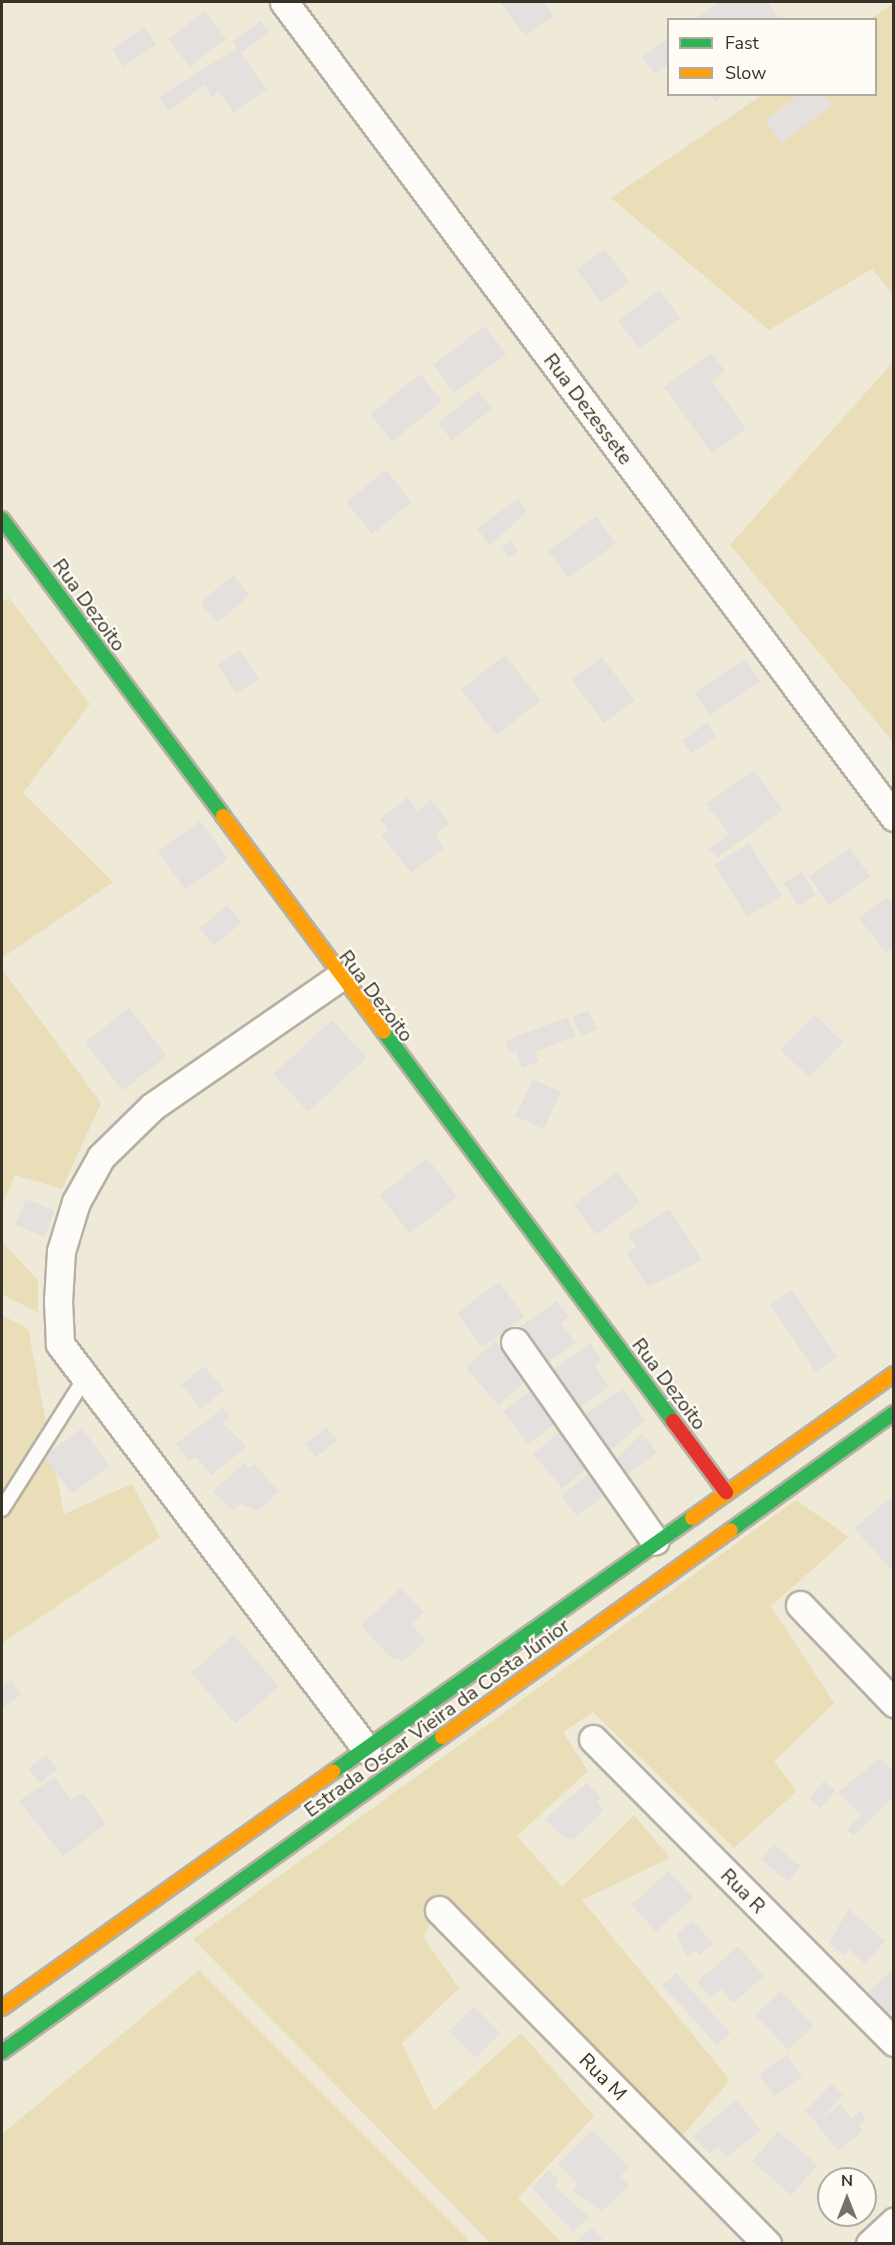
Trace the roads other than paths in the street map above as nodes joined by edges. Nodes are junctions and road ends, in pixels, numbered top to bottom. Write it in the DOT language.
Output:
graph roads {
  1 [pos="284,2"];
  2 [pos="2,519"];
  3 [pos="894,817"];
  4 [pos="338,978"];
  5 [pos="515,1342"];
  6 [pos="894,1374"];
  7 [pos="85,1378"];
  8 [pos="894,1413"];
  9 [pos="726,1492"];
  10 [pos="2,1509"];
  11 [pos="655,1541"];
  12 [pos="800,1605"];
  13 [pos="894,1703"];
  14 [pos="593,1739"];
  15 [pos="367,1750"];
  16 [pos="439,1910"];
  17 [pos="2,2008"];
  18 [pos="894,2042"];
  19 [pos="2,2052"];
  20 [pos="894,2222"];
  21 [pos="767,2244"];
  22 [pos="870,2244"];
  1 -- 3 [label="street, Rua Dezessete"];
  2 -- 4 [label="main road, Rua Dezoito"];
  4 -- 7 [label="street"];
  4 -- 9 [label="main road, Rua Dezoito"];
  5 -- 11 [label="street"];
  6 -- 9 [label="main road, Estrada Oscar Vieira da Costa Júnior"];
  7 -- 10 [label="lane"];
  7 -- 15 [label="street"];
  8 -- 19 [label="main road, Estrada Oscar Vieira da Costa Júnior"];
  9 -- 11 [label="main road, Estrada Oscar Vieira da Costa Júnior"];
  11 -- 15 [label="main road, Estrada Oscar Vieira da Costa Júnior"];
  12 -- 13 [label="street"];
  14 -- 18 [label="street, Rua R"];
  15 -- 17 [label="main road, Estrada Oscar Vieira da Costa Júnior"];
  16 -- 21 [label="street, Rua M"];
  20 -- 22 [label="street"];
}
